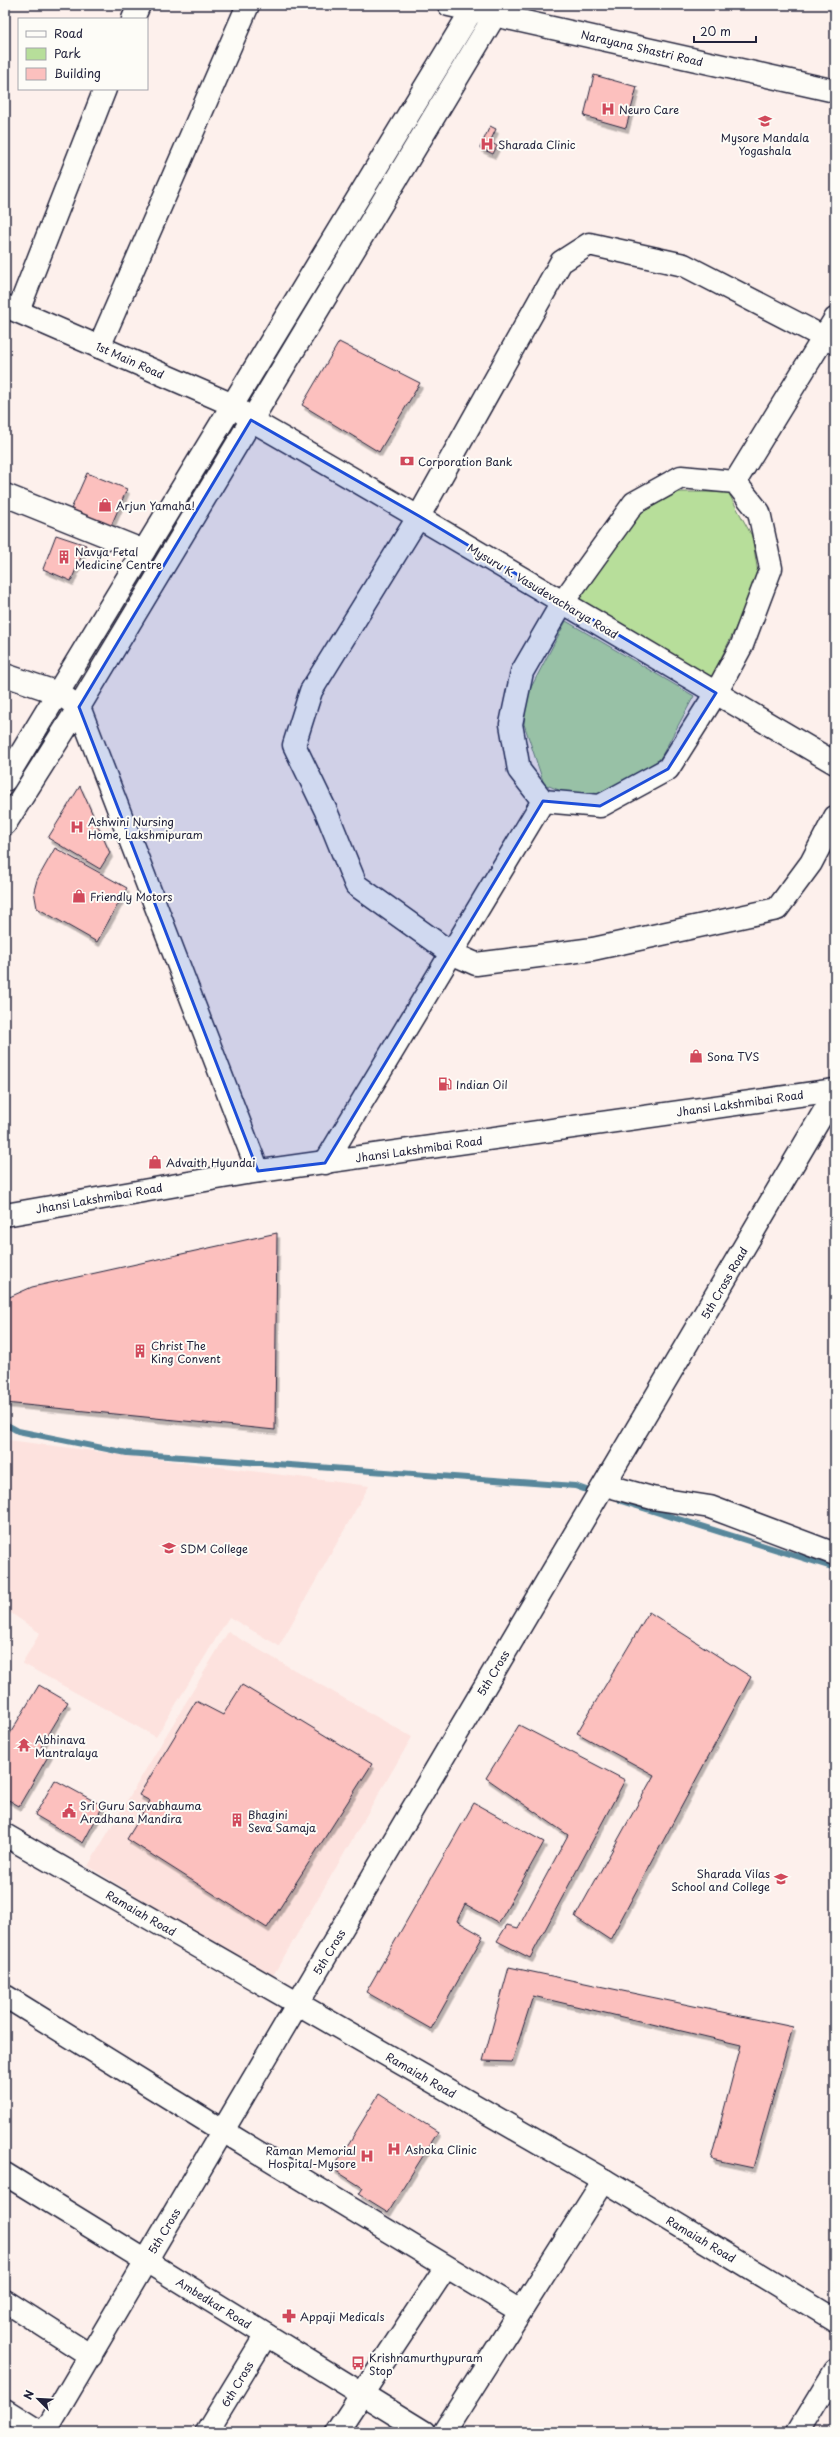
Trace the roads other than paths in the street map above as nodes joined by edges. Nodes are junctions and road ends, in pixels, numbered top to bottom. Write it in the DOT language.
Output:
graph roads {
  1 [pos="138,5"];
  2 [pos="248,5"];
  3 [pos="450,5"];
  4 [pos="474,7"];
  5 [pos="498,10"];
  6 [pos="133,18"];
  7 [pos="105,90"];
  8 [pos="835,91"];
  9 [pos="11,308"];
  10 [pos="835,319"];
  11 [pos="830,340"];
  12 [pos="99,347"];
  13 [pos="233,405"];
  14 [pos="251,420"];
  15 [pos="735,482"];
  16 [pos="5,495"];
  17 [pos="419,516"];
  18 [pos="144,551"];
  19 [pos="562,603"];
  20 [pos="5,675"];
  21 [pos="58,693"];
  22 [pos="716,693"];
  23 [pos="79,707"];
  24 [pos="835,763"];
  25 [pos="5,780"];
  26 [pos="543,801"];
  27 [pos="835,817"];
  28 [pos="5,824"];
  29 [pos="451,953"];
  30 [pos="835,1090"];
  31 [pos="835,1093"];
  32 [pos="324,1162"];
  33 [pos="258,1171"];
  34 [pos="5,1215"];
  35 [pos="609,1479"];
  36 [pos="835,1554"];
  37 [pos="5,1835"];
  38 [pos="5,1996"];
  39 [pos="298,2004"];
  40 [pos="223,2131"];
  41 [pos="5,2174"];
  42 [pos="604,2180"];
  43 [pos="146,2262"];
  44 [pos="446,2267"];
  45 [pos="5,2301"];
  46 [pos="520,2311"];
  47 [pos="835,2320"];
  48 [pos="266,2335"];
  49 [pos="91,2356"];
  50 [pos="835,2371"];
  51 [pos="361,2393"];
  52 [pos="5,2410"];
  53 [pos="40,2432"];
  54 [pos="45,2432"];
  55 [pos="207,2432"];
  56 [pos="337,2432"];
  57 [pos="424,2432"];
  58 [pos="444,2432"];
  59 [pos="798,2432"];
  1 -- 6 [label="street"];
  2 -- 12 [label="street"];
  3 -- 4 [label="street, Narayana Shastri Road"];
  4 -- 5 [label="street, Narayana Shastri Road"];
  4 -- 13 [label="street"];
  5 -- 8 [label="street, Narayana Shastri Road"];
  5 -- 14 [label="street"];
  7 -- 9 [label="street"];
  9 -- 12 [label="street, 1st Main Road"];
  10 -- 11 [label="street"];
  11 -- 15 [label="street"];
  11 -- 17 [label="street"];
  12 -- 13 [label="street, 1st Main Road"];
  13 -- 14 [label="street, 1st Main Road"];
  13 -- 18 [label="street"];
  14 -- 17 [label="street, Mysuru K. Vasudevacharya Road"];
  14 -- 23 [label="street"];
  15 -- 19 [label="street"];
  15 -- 22 [label="street"];
  16 -- 18 [label="street"];
  17 -- 19 [label="street, Mysuru K. Vasudevacharya Road"];
  17 -- 29 [label="street"];
  18 -- 21 [label="street"];
  19 -- 22 [label="street, Mysuru K. Vasudevacharya Road"];
  19 -- 26 [label="street"];
  20 -- 21 [label="street"];
  21 -- 23 [label="street"];
  21 -- 25 [label="street"];
  22 -- 24 [label="street, Mysuru K. Vasudevacharya Road"];
  22 -- 26 [label="street"];
  23 -- 28 [label="street"];
  23 -- 33 [label="street"];
  26 -- 29 [label="street"];
  27 -- 29 [label="street"];
  29 -- 32 [label="street"];
  30 -- 32 [label="street, Jhansi Lakshmibai Road"];
  31 -- 35 [label="street, 5th Cross Road"];
  32 -- 33 [label="street, Jhansi Lakshmibai Road"];
  33 -- 34 [label="street, Jhansi Lakshmibai Road"];
  35 -- 36 [label="street"];
  35 -- 39 [label="street, 5th Cross"];
  37 -- 39 [label="street, Ramaiah Road"];
  38 -- 40 [label="street"];
  39 -- 40 [label="street, 5th Cross"];
  39 -- 42 [label="street, Ramaiah Road"];
  40 -- 43 [label="street, 5th Cross"];
  40 -- 44 [label="street"];
  41 -- 43 [label="street, Ambedkar Road"];
  42 -- 46 [label="street"];
  42 -- 47 [label="street, Ramaiah Road"];
  43 -- 48 [label="street, Ambedkar Road"];
  43 -- 49 [label="street, 5th Cross"];
  44 -- 46 [label="street"];
  44 -- 51 [label="street"];
  45 -- 49 [label="street"];
  46 -- 58 [label="street"];
  48 -- 51 [label="street, Ambedkar Road"];
  48 -- 55 [label="street, 6th Cross"];
  49 -- 54 [label="street, 5th Cross"];
  50 -- 59 [label="street"];
  51 -- 56 [label="street"];
  51 -- 57 [label="street, Ambedkar Road"];
  52 -- 53 [label="street"];
}
